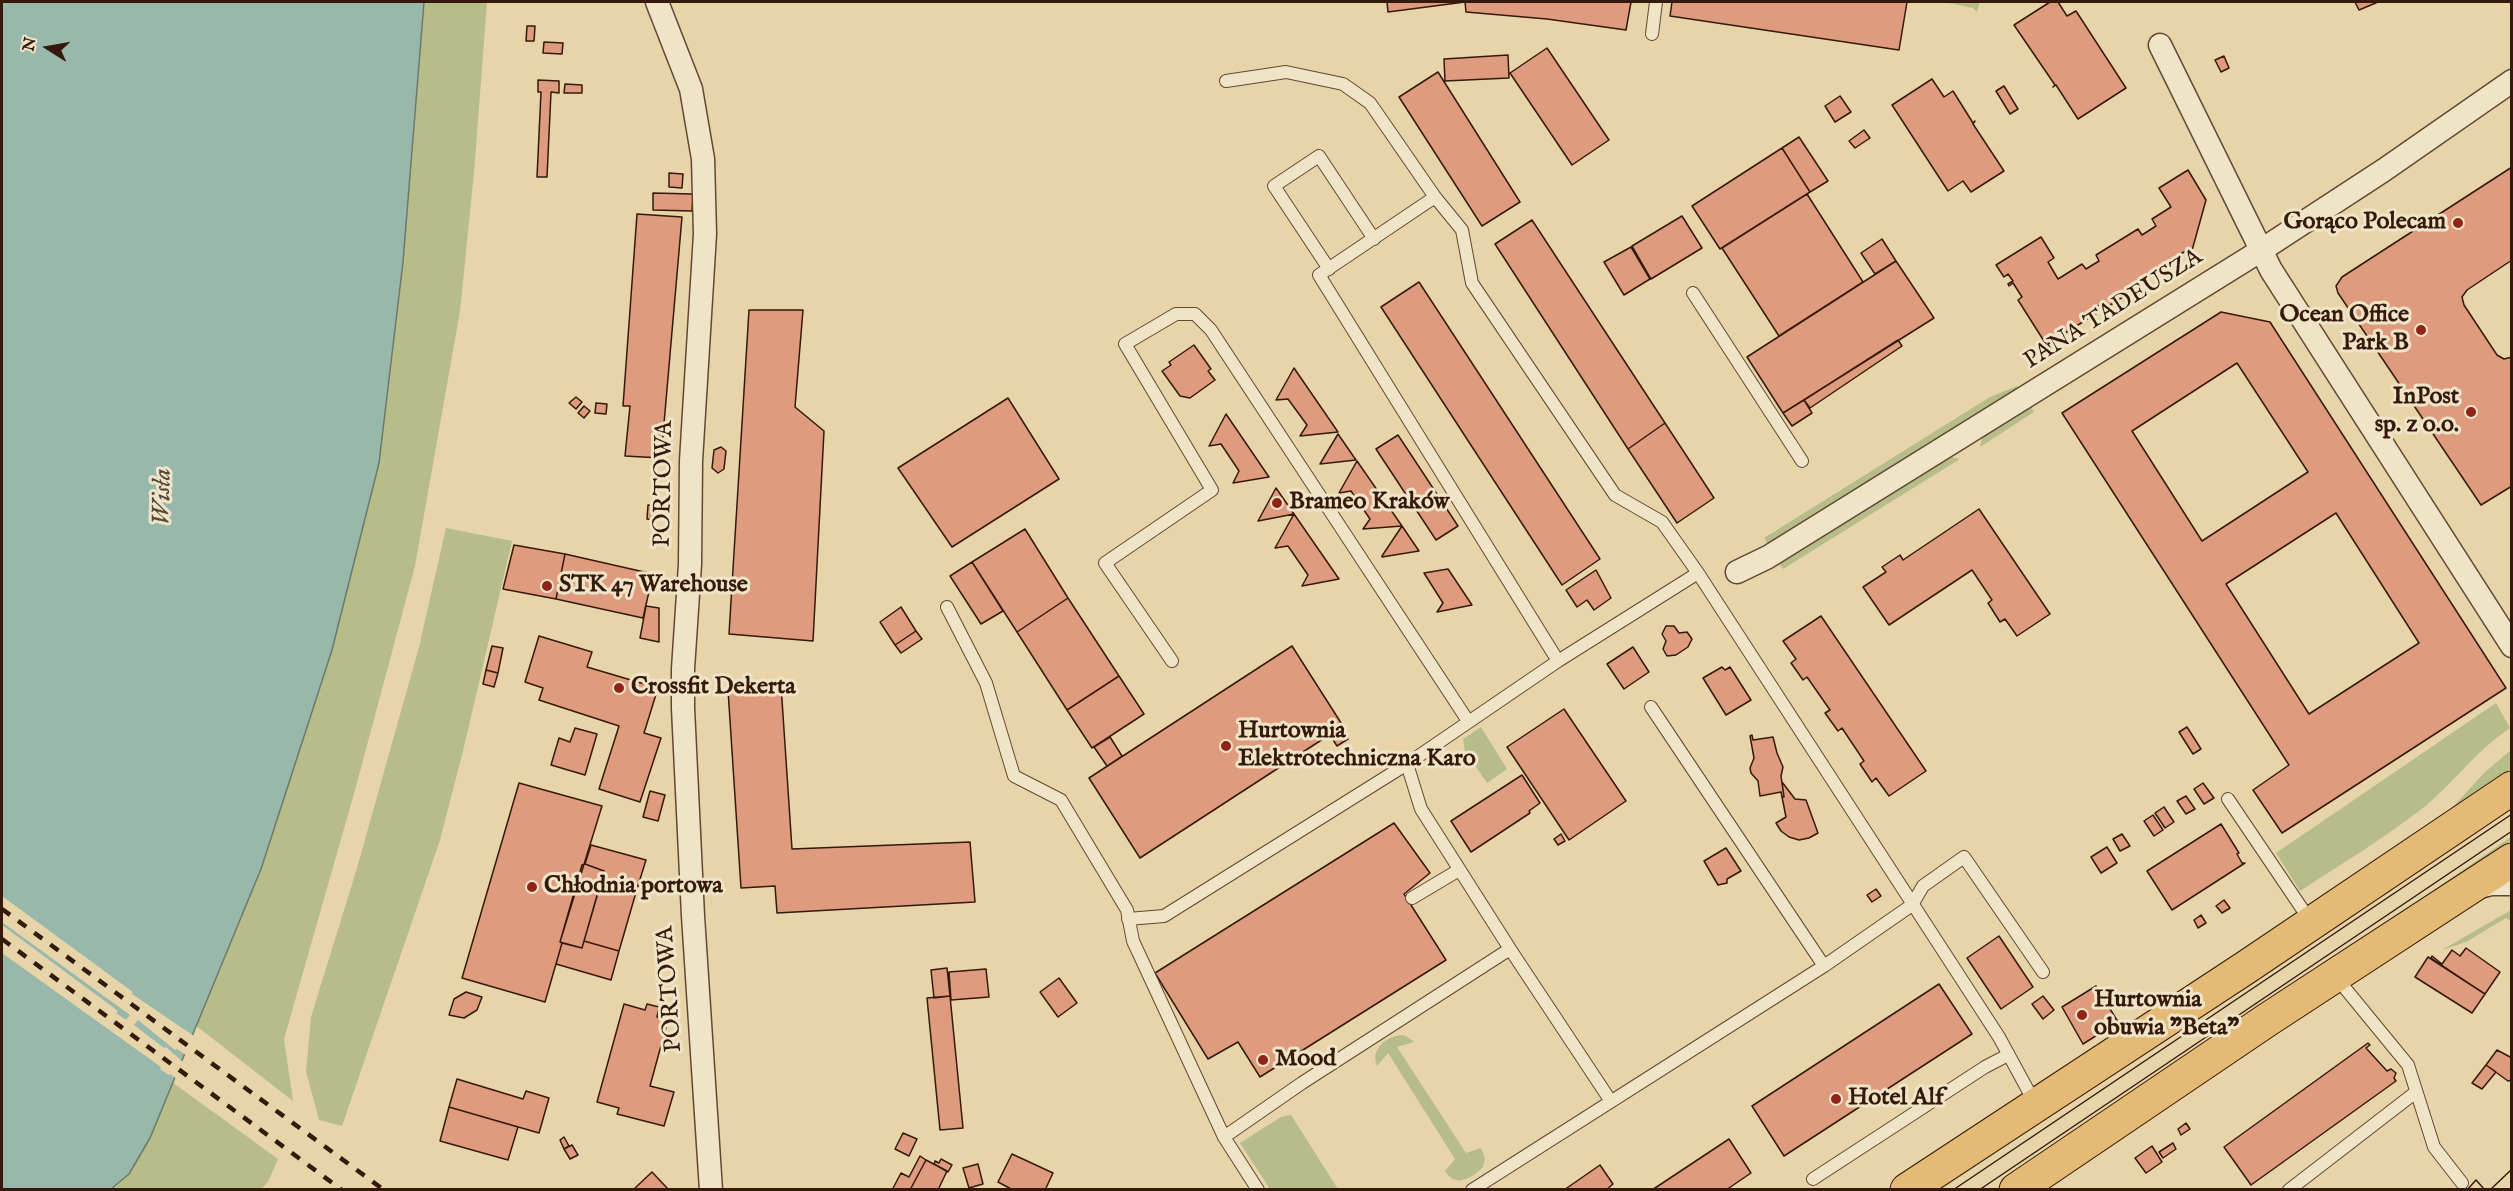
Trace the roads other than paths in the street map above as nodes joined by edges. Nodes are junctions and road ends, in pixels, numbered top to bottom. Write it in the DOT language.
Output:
graph roads {
  1 [pos="657,2"];
  2 [pos="1656,2"];
  3 [pos="1652,34"];
  4 [pos="2160,45"];
  5 [pos="1226,81"];
  6 [pos="2511,81"];
  7 [pos="1435,197"];
  8 [pos="1374,239"];
  9 [pos="2260,251"];
  10 [pos="1329,269"];
  11 [pos="1694,293"];
  12 [pos="1802,461"];
  13 [pos="1737,572"];
  14 [pos="1698,573"];
  15 [pos="947,607"];
  16 [pos="2511,646"];
  17 [pos="1172,661"];
  18 [pos="1558,661"];
  19 [pos="1651,707"];
  20 [pos="1468,721"];
  21 [pos="1407,764"];
  22 [pos="2511,788"];
  23 [pos="2228,800"];
  24 [pos="2511,860"];
  25 [pos="1459,870"];
  26 [pos="2511,884"];
  27 [pos="2465,891"];
  28 [pos="1412,898"];
  29 [pos="1912,905"];
  30 [pos="1128,919"];
  31 [pos="2311,923"];
  32 [pos="1510,949"];
  33 [pos="1824,966"];
  34 [pos="2043,972"];
  35 [pos="2335,975"];
  36 [pos="2008,1055"];
  37 [pos="2416,1092"];
  38 [pos="1610,1100"];
  39 [pos="2037,1106"];
  40 [pos="1224,1137"];
  41 [pos="1813,1179"];
  42 [pos="2462,1182"];
  43 [pos="2020,1189"];
  44 [pos="711,1190"];
  45 [pos="1258,1190"];
  46 [pos="1473,1190"];
  47 [pos="1907,1190"];
  48 [pos="2289,1190"];
  1 -- 44 [label="street, PORTOWA"];
  2 -- 3 [label="lane"];
  4 -- 9 [label="street"];
  5 -- 7 [label="lane"];
  6 -- 9 [label="street, PANA TADEUSZA"];
  7 -- 8 [label="lane"];
  7 -- 14 [label="lane"];
  8 -- 10 [label="lane"];
  8 -- 10 [label="lane"];
  9 -- 13 [label="street, PANA TADEUSZA"];
  9 -- 16 [label="street"];
  10 -- 18 [label="lane"];
  11 -- 12 [label="lane"];
  14 -- 18 [label="lane"];
  14 -- 29 [label="lane"];
  15 -- 30 [label="lane"];
  17 -- 20 [label="lane"];
  18 -- 20 [label="lane"];
  19 -- 33 [label="lane"];
  20 -- 21 [label="lane"];
  21 -- 25 [label="lane"];
  21 -- 30 [label="lane"];
  22 -- 31 [label="main road"];
  23 -- 31 [label="lane"];
  24 -- 27 [label="main road"];
  25 -- 28 [label="lane"];
  25 -- 32 [label="lane"];
  26 -- 27 [label="street"];
  27 -- 35 [label="main road"];
  29 -- 33 [label="lane"];
  29 -- 34 [label="lane"];
  29 -- 36 [label="lane"];
  30 -- 40 [label="lane"];
  31 -- 39 [label="main road"];
  32 -- 38 [label="lane"];
  32 -- 40 [label="lane"];
  33 -- 38 [label="lane"];
  35 -- 37 [label="lane"];
  35 -- 43 [label="main road"];
  36 -- 39 [label="lane"];
  36 -- 41 [label="lane"];
  37 -- 42 [label="lane"];
  37 -- 48 [label="lane"];
  38 -- 46 [label="lane"];
  39 -- 47 [label="main road"];
  40 -- 45 [label="lane"];
}
